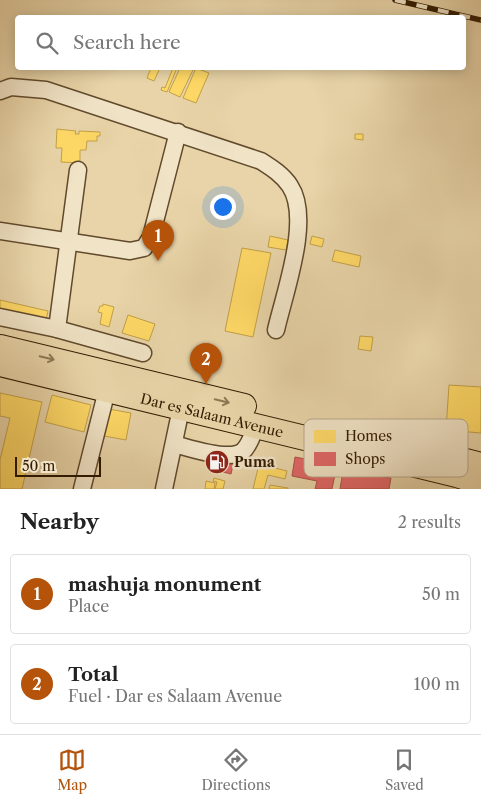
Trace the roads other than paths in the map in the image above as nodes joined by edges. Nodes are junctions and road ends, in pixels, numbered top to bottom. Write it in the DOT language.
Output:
graph roads {
  1 [pos="0,91"];
  2 [pos="178,132"];
  3 [pos="78,170"];
  4 [pos="0,230"];
  5 [pos="68,241"];
  6 [pos="0,317"];
  7 [pos="57,329"];
  8 [pos="276,330"];
  9 [pos="0,347"];
  10 [pos="143,353"];
  11 [pos="0,364"];
  12 [pos="107,390"];
  13 [pos="183,400"];
  14 [pos="256,426"];
  15 [pos="304,426"];
  16 [pos="304,440"];
  17 [pos="174,444"];
  18 [pos="468,462"];
  19 [pos="481,465"];
  20 [pos="436,477"];
  21 [pos="454,482"];
  22 [pos="481,483"];
  23 [pos="82,489"];
  24 [pos="164,489"];
  1 -- 2 [label="street"];
  2 -- 5 [label="street"];
  2 -- 8 [label="street"];
  3 -- 5 [label="street"];
  4 -- 5 [label="street"];
  5 -- 7 [label="street"];
  6 -- 7 [label="street"];
  7 -- 10 [label="street"];
  9 -- 13 [label="highway, Dar es Salaam Avenue, one-way"];
  11 -- 12 [label="highway, Dar es Salaam Avenue"];
  12 -- 13 [label="highway, Dar es Salaam Avenue"];
  12 -- 23 [label="street"];
  13 -- 14 [label="highway, Dar es Salaam Avenue"];
  13 -- 15 [label="highway, Dar es Salaam Avenue, one-way"];
  13 -- 17 [label="street"];
  14 -- 16 [label="highway, Dar es Salaam Avenue"];
  14 -- 17 [label="street"];
  17 -- 24 [label="street"];
  18 -- 19 [label="highway, Dar es Salaam Avenue, one-way"];
  20 -- 21 [label="highway, Dar es Salaam Avenue"];
  21 -- 22 [label="highway, Dar es Salaam Avenue"];
}
